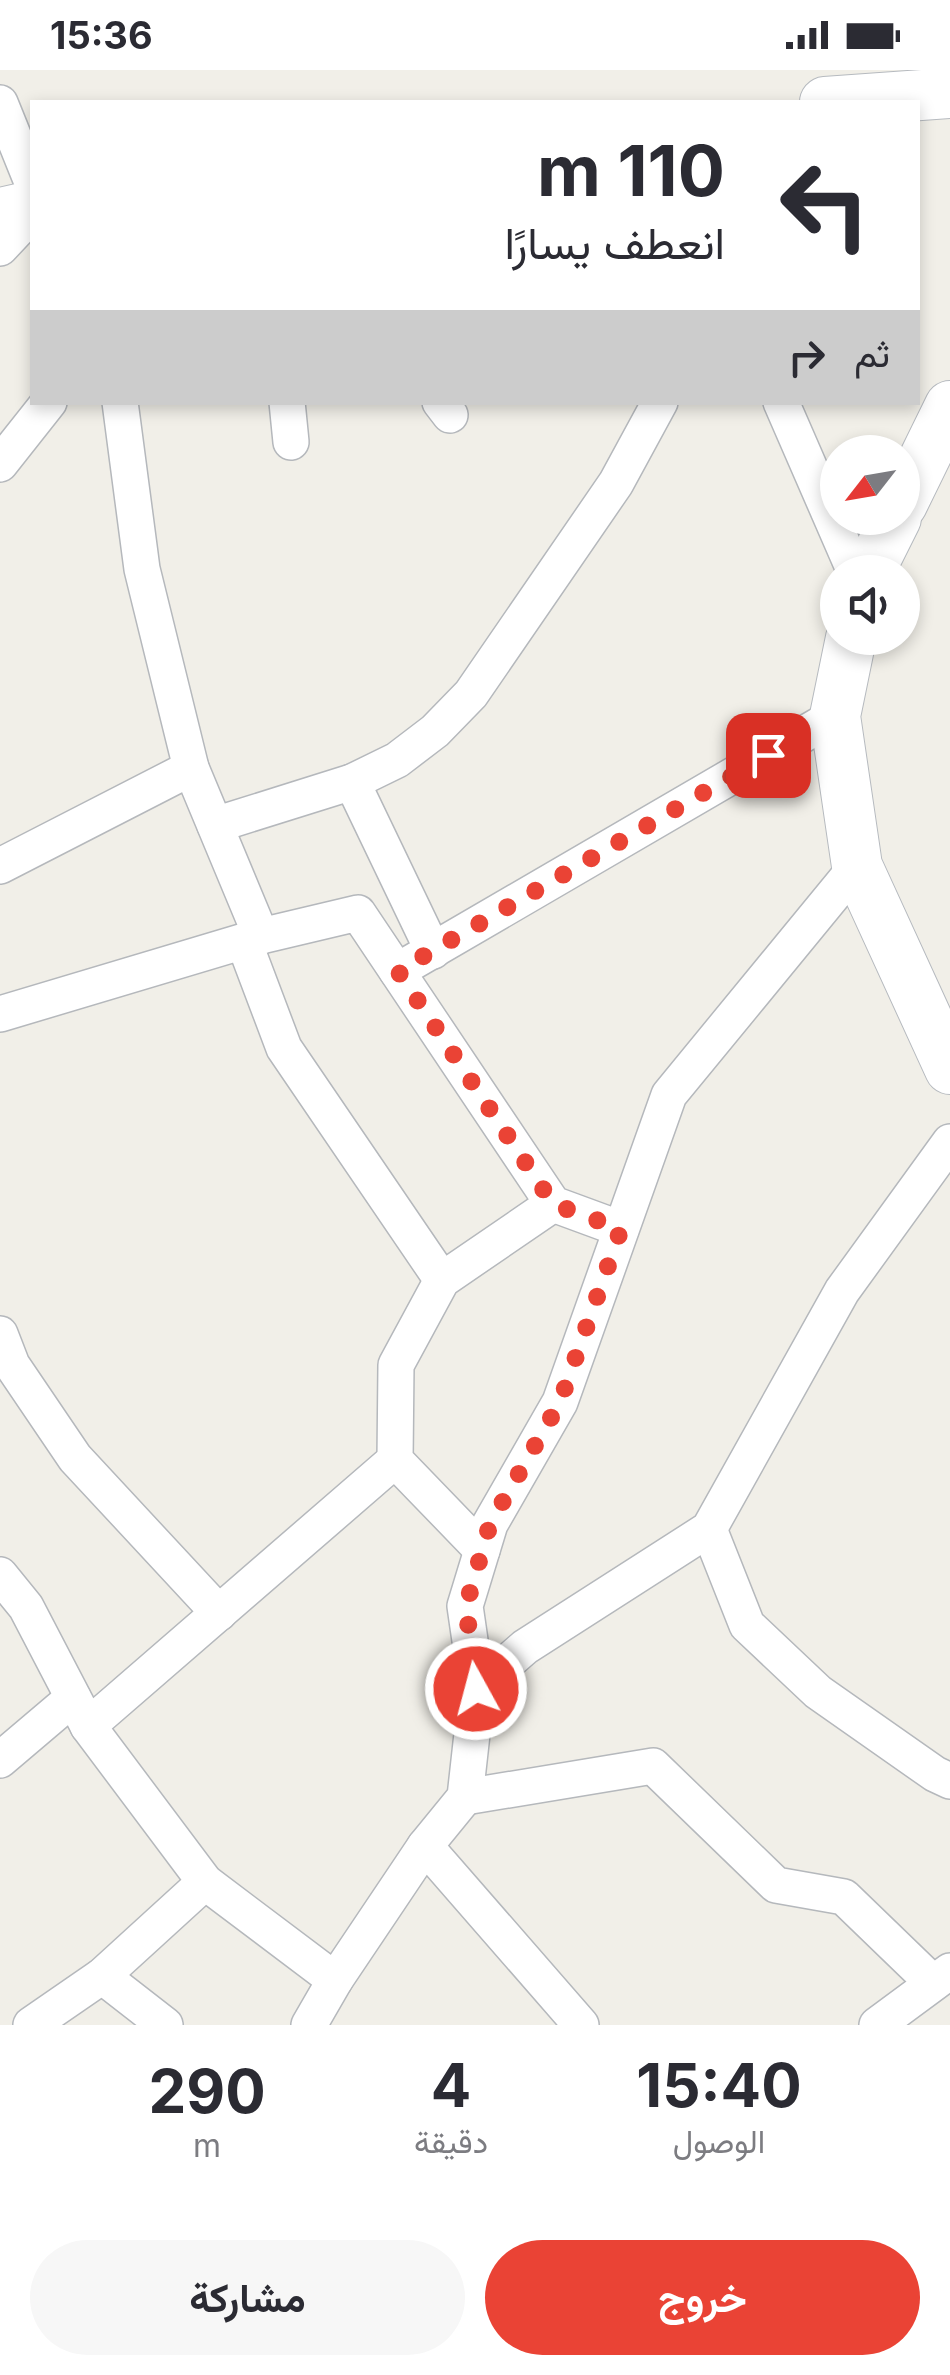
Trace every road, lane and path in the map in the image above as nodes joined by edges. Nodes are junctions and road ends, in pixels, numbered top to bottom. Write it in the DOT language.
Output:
graph roads {
  1 [pos="950,93"];
  2 [pos="853,100"];
  3 [pos="0,103"];
  4 [pos="30,177"];
  5 [pos="30,210"];
  6 [pos="30,212"];
  7 [pos="0,213"];
  8 [pos="0,248"];
  9 [pos="47,405"];
  10 [pos="120,405"];
  11 [pos="288,405"];
  12 [pos="658,405"];
  13 [pos="781,405"];
  14 [pos="950,406"];
  15 [pos="291,442"];
  16 [pos="0,464"];
  17 [pos="920,467"];
  18 [pos="848,555"];
  19 [pos="849,655"];
  20 [pos="836,716"];
  21 [pos="192,768"];
  22 [pos="352,782"];
  23 [pos="215,825"];
  24 [pos="0,866"];
  25 [pos="857,866"];
  26 [pos="252,939"];
  27 [pos="432,951"];
  28 [pos="398,971"];
  29 [pos="0,1014"];
  30 [pos="950,1069"];
  31 [pos="950,1142"];
  32 [pos="553,1204"];
  33 [pos="621,1229"];
  34 [pos="442,1280"];
  35 [pos="0,1334"];
  36 [pos="395,1460"];
  37 [pos="709,1529"];
  38 [pos="482,1550"];
  39 [pos="0,1575"];
  40 [pos="219,1613"];
  41 [pos="476,1689"];
  42 [pos="81,1712"];
  43 [pos="0,1760"];
  44 [pos="950,1781"];
  45 [pos="465,1797"];
  46 [pos="425,1846"];
  47 [pos="205,1882"];
  48 [pos="102,1976"];
  49 [pos="942,1977"];
  50 [pos="336,1980"];
  51 [pos="889,2021"];
  52 [pos="32,2025"];
  53 [pos="166,2025"];
  54 [pos="310,2025"];
  55 [pos="581,2025"];
  1 -- 2 [label="main road"];
  3 -- 4 [label="street"];
  5 -- 7 [label="main road"];
  6 -- 8 [label="street"];
  9 -- 16 [label="street"];
  10 -- 21 [label="street"];
  11 -- 15 [label="street"];
  12 -- 22 [label="street"];
  13 -- 18 [label="street"];
  14 -- 17 [label="main road"];
  19 -- 20 [label="main road"];
  20 -- 25 [label="main road"];
  20 -- 27 [label="street"];
  21 -- 23 [label="street"];
  21 -- 24 [label="street"];
  22 -- 23 [label="street"];
  22 -- 27 [label="street"];
  23 -- 26 [label="street"];
  25 -- 30 [label="main road"];
  25 -- 33 [label="street"];
  26 -- 28 [label="street"];
  26 -- 29 [label="street"];
  26 -- 34 [label="street"];
  27 -- 28 [label="street"];
  28 -- 32 [label="street"];
  31 -- 37 [label="street"];
  32 -- 33 [label="street"];
  32 -- 34 [label="street"];
  33 -- 38 [label="street"];
  34 -- 36 [label="street"];
  35 -- 40 [label="street"];
  36 -- 38 [label="street"];
  36 -- 40 [label="street"];
  37 -- 41 [label="street"];
  37 -- 44 [label="street"];
  38 -- 41 [label="street"];
  39 -- 42 [label="street"];
  40 -- 42 [label="street"];
  41 -- 45 [label="street"];
  42 -- 43 [label="street"];
  42 -- 47 [label="street"];
  45 -- 46 [label="street"];
  45 -- 49 [label="street"];
  46 -- 50 [label="street"];
  46 -- 55 [label="street"];
  47 -- 48 [label="street"];
  47 -- 50 [label="street"];
  48 -- 52 [label="street"];
  48 -- 53 [label="street"];
  49 -- 51 [label="street"];
  50 -- 54 [label="street"];
}
